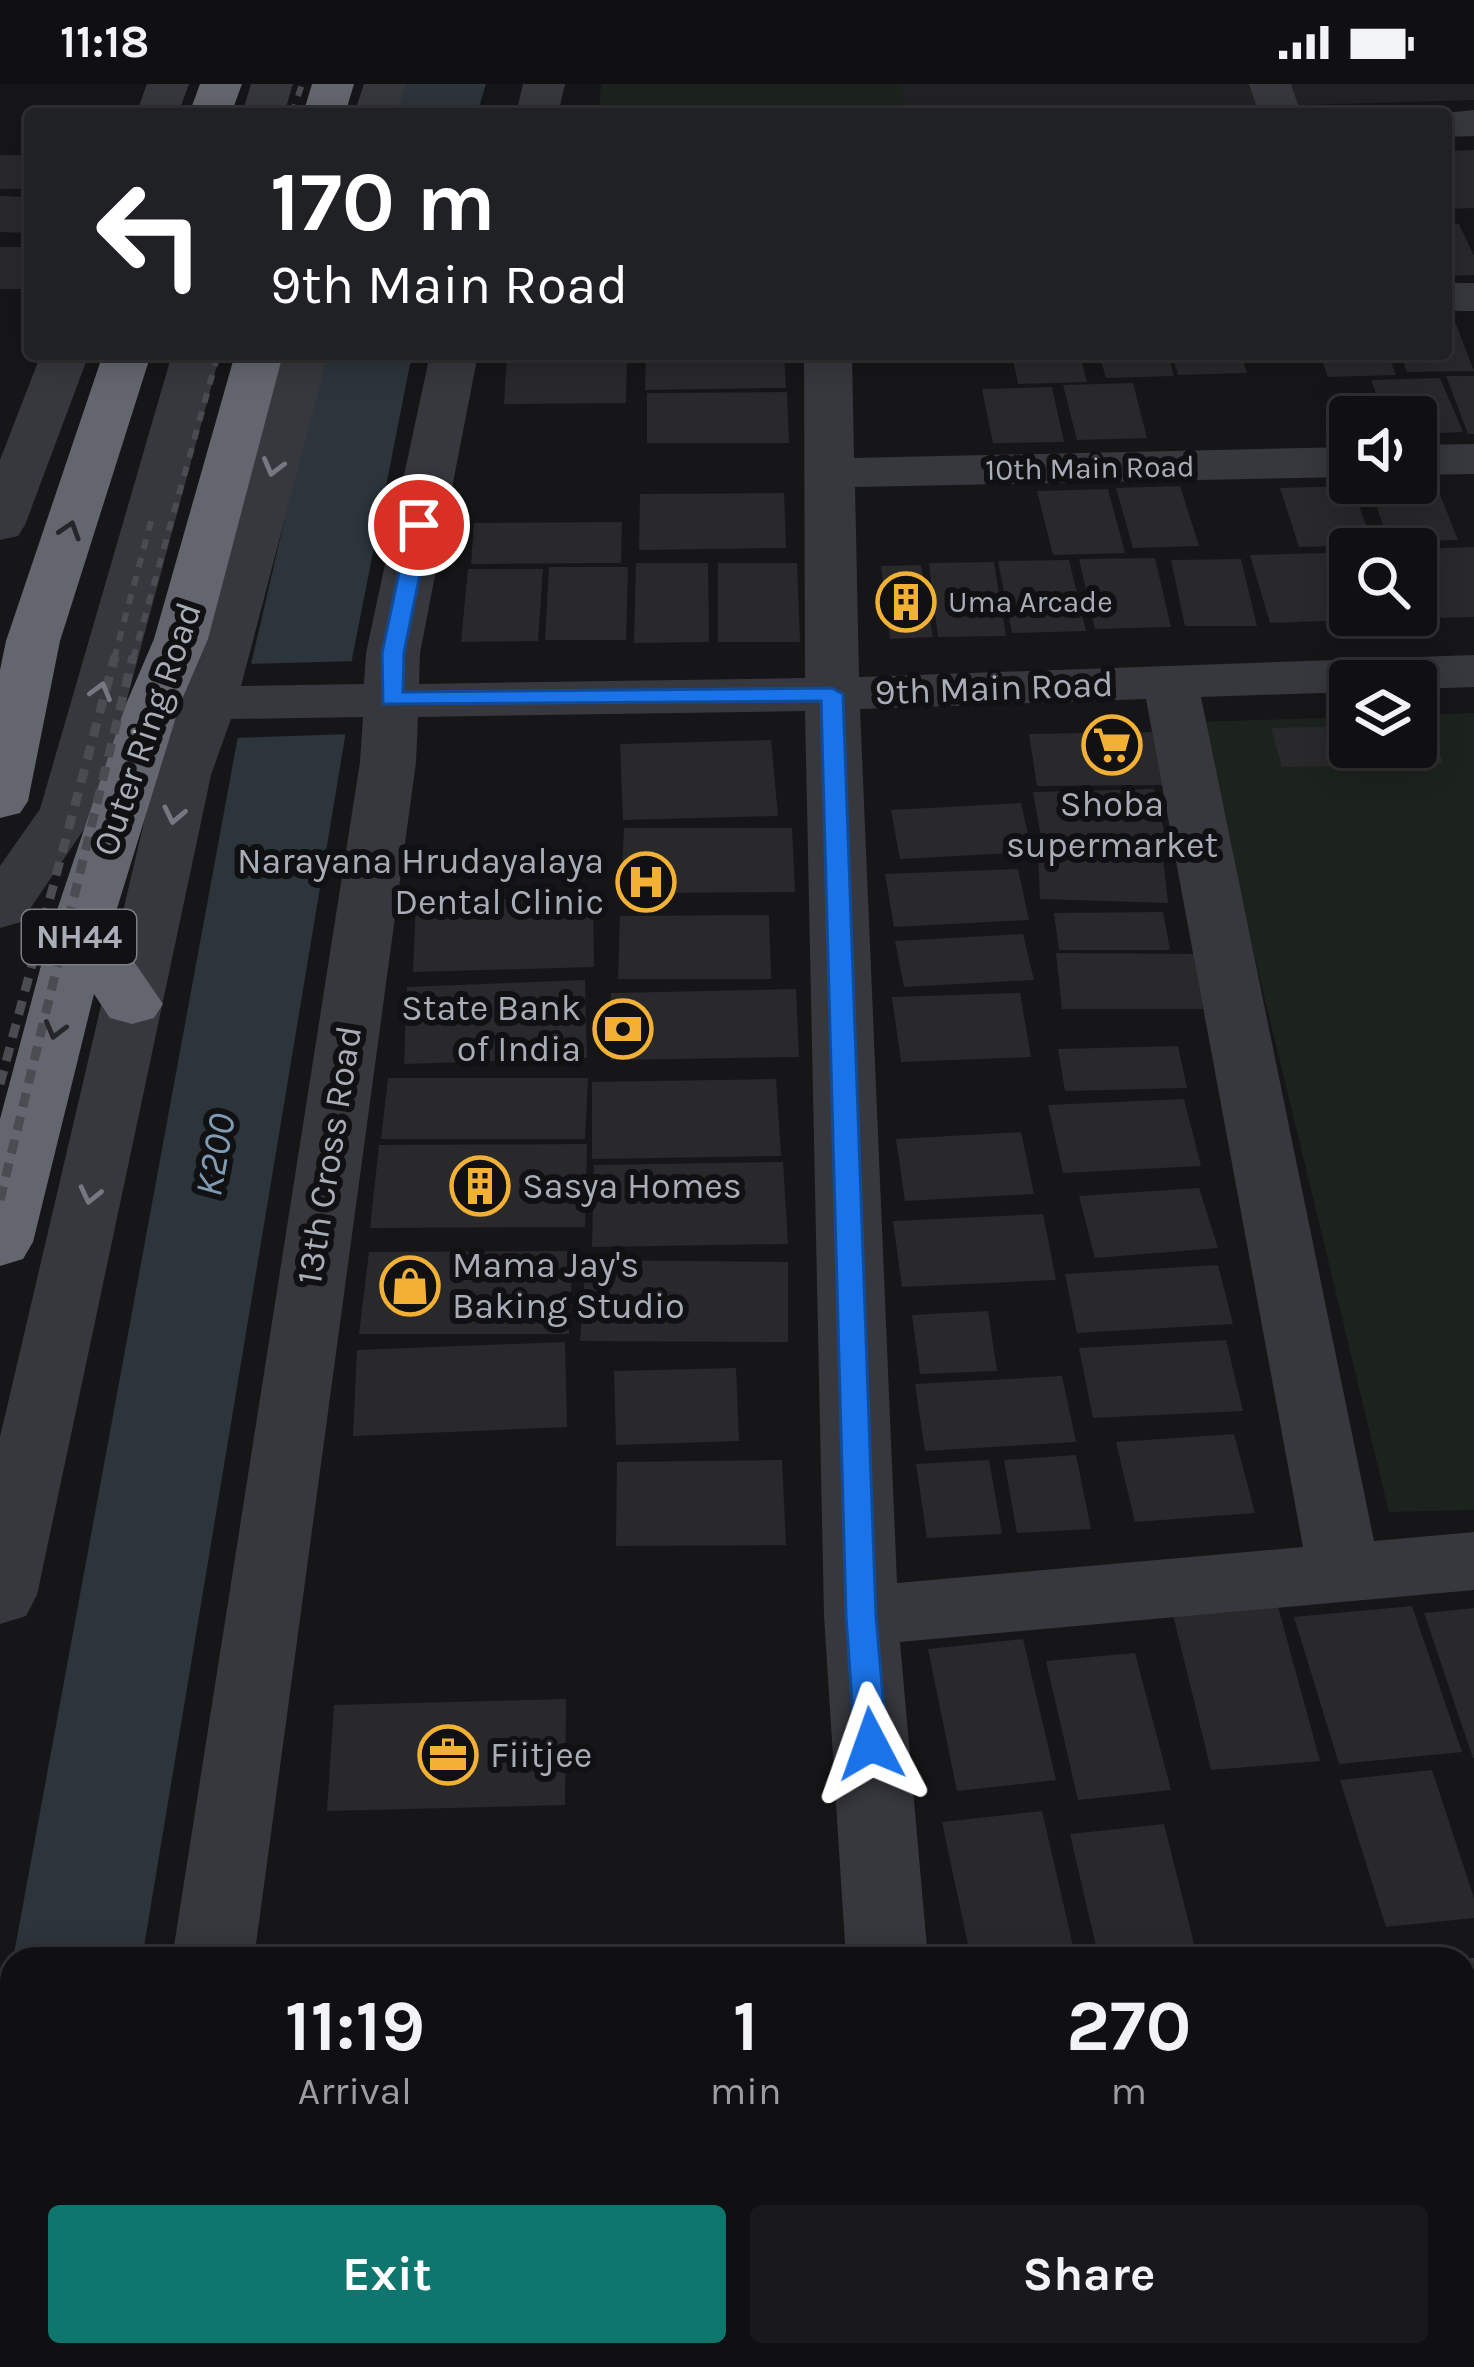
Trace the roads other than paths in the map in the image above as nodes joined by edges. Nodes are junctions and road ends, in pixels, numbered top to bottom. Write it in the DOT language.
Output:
graph roads {
  1 [pos="63,360"];
  2 [pos="125,360"];
  3 [pos="194,360"];
  4 [pos="257,360"];
  5 [pos="302,360"];
  6 [pos="453,360"];
  7 [pos="828,360"];
  8 [pos="1474,459"];
  9 [pos="1437,460"];
  10 [pos="1329,462"];
  11 [pos="830,473"];
  12 [pos="0,525"];
  13 [pos="1474,670"];
  14 [pos="1170,680"];
  15 [pos="832,694"];
  16 [pos="377,700"];
  17 [pos="198,703"];
  18 [pos="0,801"];
  19 [pos="0,909"];
  20 [pos="81,928"];
  21 [pos="132,1004"];
  22 [pos="0,1243"];
  23 [pos="1474,1562"];
  24 [pos="1344,1573"];
  25 [pos="0,1595"];
  26 [pos="861,1616"];
  27 [pos="215,1947"];
  28 [pos="886,1947"];
  1 -- 12 [label="street"];
  18 -- 2 [label="highway, one-way"];
  19 -- 3 [label="street, one-way"];
  4 -- 17 [label="highway, Outer Ring Road / NH44"];
  5 -- 17 [label="street, one-way"];
  6 -- 16 [label="street, 13th Cross Road"];
  7 -- 11 [label="street"];
  8 -- 9 [label="street"];
  10 -- 11 [label="street, 10th Main Road"];
  11 -- 15 [label="street"];
  13 -- 14 [label="street, 9th Main Road"];
  14 -- 15 [label="street, 9th Main Road"];
  14 -- 24 [label="street"];
  15 -- 16 [label="street, 9th Main Road"];
  15 -- 26 [label="street"];
  16 -- 17 [label="street, 9th Main Road"];
  16 -- 27 [label="street, 13th Cross Road"];
  17 -- 20 [label="highway, Outer Ring Road / NH44"];
  17 -- 21 [label="street, one-way"];
  20 -- 21 [label="highway"];
  20 -- 22 [label="highway, Outer Ring Road / NH44, one-way"];
  21 -- 25 [label="street, one-way"];
  23 -- 24 [label="street"];
  24 -- 26 [label="street"];
  26 -- 28 [label="street"];
}
